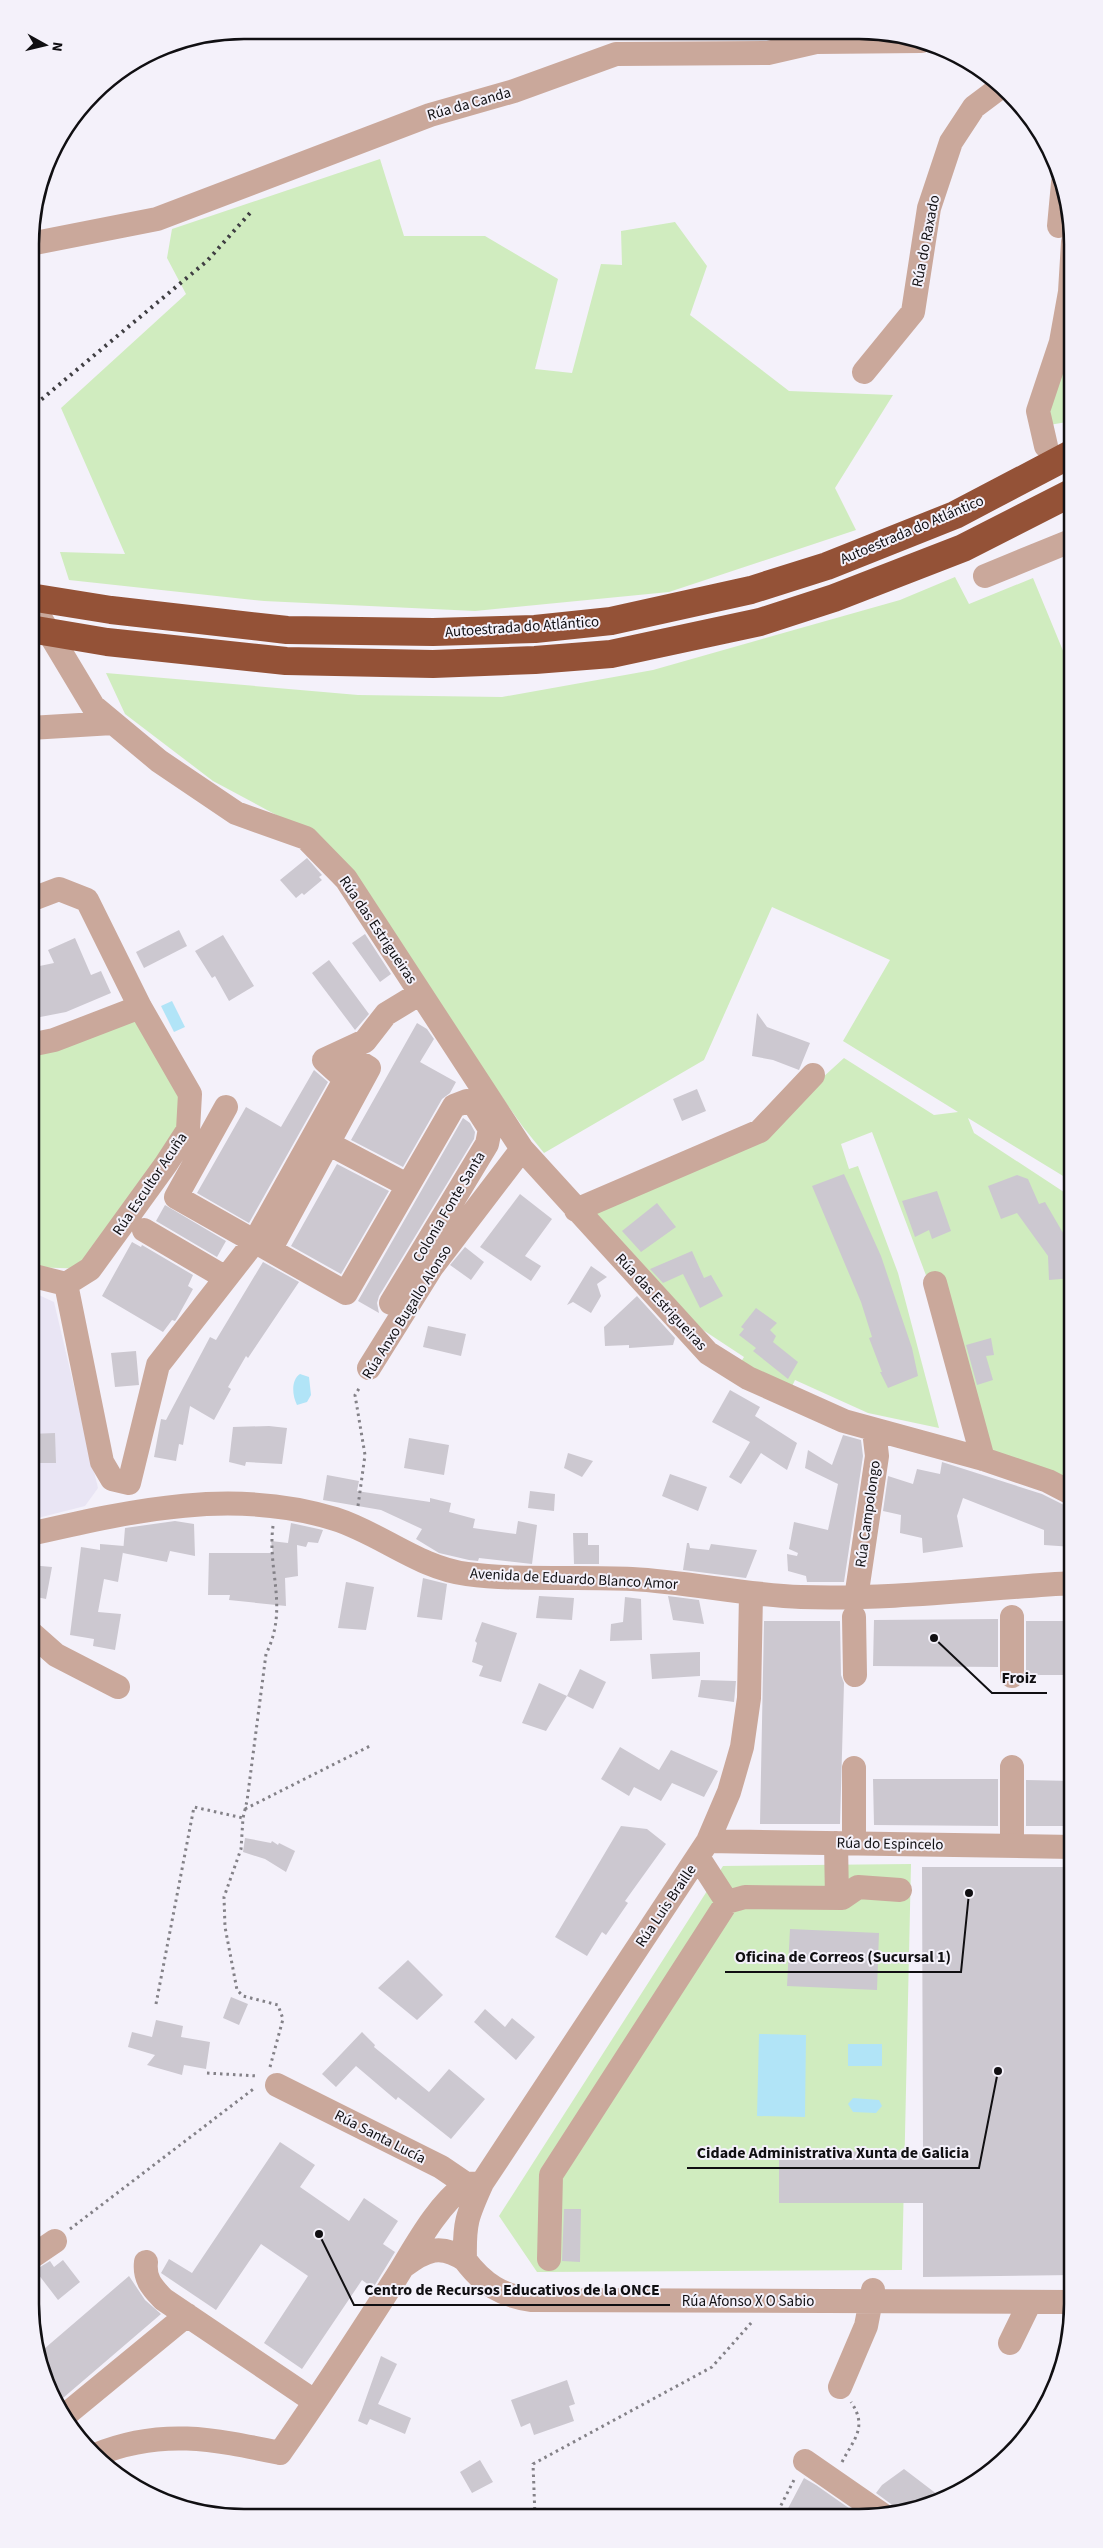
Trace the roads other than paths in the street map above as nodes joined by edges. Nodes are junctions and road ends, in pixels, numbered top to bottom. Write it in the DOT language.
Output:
graph roads {
  1 [pos="888,41"];
  2 [pos="995,91"];
  3 [pos="39,242"];
  4 [pos="1064,328"];
  5 [pos="864,372"];
  6 [pos="1046,446"];
  7 [pos="1064,458"];
  8 [pos="1064,497"];
  9 [pos="1064,544"];
  10 [pos="985,576"];
  11 [pos="39,598"];
  12 [pos="39,616"];
  13 [pos="39,631"];
  14 [pos="113,723"];
  15 [pos="39,727"];
  16 [pos="39,896"];
  17 [pos="422,996"];
  18 [pos="140,1007"];
  19 [pos="39,1043"];
  20 [pos="813,1074"];
  21 [pos="226,1107"];
  22 [pos="321,1140"];
  23 [pos="522,1149"];
  24 [pos="407,1185"];
  25 [pos="576,1210"];
  26 [pos="144,1230"];
  27 [pos="263,1245"];
  28 [pos="39,1277"];
  29 [pos="226,1278"];
  30 [pos="935,1283"];
  31 [pos="66,1284"];
  32 [pos="391,1303"];
  33 [pos="369,1368"];
  34 [pos="874,1430"];
  35 [pos="983,1459"];
  36 [pos="129,1483"];
  37 [pos="1064,1489"];
  38 [pos="145,1510"];
  39 [pos="106,1516"];
  40 [pos="39,1532"];
  41 [pos="1064,1584"];
  42 [pos="751,1594"];
  43 [pos="855,1608"];
  44 [pos="1012,1617"];
  45 [pos="39,1640"];
  46 [pos="855,1675"];
  47 [pos="1012,1676"];
  48 [pos="118,1687"];
  49 [pos="1012,1767"];
  50 [pos="854,1768"];
  51 [pos="845,1843"];
  52 [pos="1012,1845"];
  53 [pos="1064,1847"];
  54 [pos="703,1849"];
  55 [pos="900,1890"];
  56 [pos="837,1898"];
  57 [pos="728,1902"];
  58 [pos="277,2085"];
  59 [pos="474,2183"];
  60 [pos="464,2233"];
  61 [pos="55,2241"];
  62 [pos="39,2252"];
  63 [pos="548,2259"];
  64 [pos="465,2260"];
  65 [pos="146,2262"];
  66 [pos="402,2268"];
  67 [pos="1064,2290"];
  68 [pos="872,2296"];
  69 [pos="1030,2302"];
  70 [pos="1064,2302"];
  71 [pos="187,2315"];
  72 [pos="1010,2343"];
  73 [pos="840,2387"];
  74 [pos="314,2401"];
  75 [pos="69,2412"];
  76 [pos="102,2452"];
  77 [pos="805,2461"];
  78 [pos="874,2509"];
  1 -- 3 [label="street, Rúa da Canda"];
  2 -- 5 [label="street, Rúa do Raxado"];
  4 -- 6 [label="street"];
  7 -- 11 [label="highway, Autoestrada do Atlántico"];
  8 -- 13 [label="highway, Autoestrada do Atlántico"];
  9 -- 10 [label="street"];
  12 -- 14 [label="street, Rúa das Estrigueiras"];
  14 -- 15 [label="street"];
  14 -- 17 [label="street, Rúa das Estrigueiras"];
  16 -- 18 [label="street, Rúa Escultor Acuña"];
  17 -- 22 [label="street"];
  17 -- 23 [label="street, Rúa das Estrigueiras"];
  18 -- 19 [label="street"];
  18 -- 31 [label="street, Rúa Escultor Acuña"];
  20 -- 25 [label="street"];
  21 -- 27 [label="street, Colonia Fonte Santa"];
  22 -- 24 [label="street"];
  22 -- 27 [label="street"];
  23 -- 25 [label="street, Rúa das Estrigueiras"];
  23 -- 33 [label="street, Rúa Anxo Bugallo Alonso"];
  24 -- 27 [label="street, Colonia Fonte Santa"];
  24 -- 32 [label="street, Colonia Fonte Santa"];
  25 -- 34 [label="street, Rúa das Estrigueiras"];
  26 -- 29 [label="street"];
  27 -- 29 [label="street"];
  28 -- 31 [label="street"];
  29 -- 36 [label="street"];
  30 -- 35 [label="street"];
  31 -- 36 [label="street"];
  34 -- 35 [label="street, Rúa das Estrigueiras"];
  34 -- 43 [label="street, Rúa Campolongo"];
  35 -- 37 [label="street, Rúa das Estrigueiras"];
  36 -- 38 [label="street"];
  36 -- 39 [label="street"];
  38 -- 39 [label="street, Avenida de Eduardo Blanco Amor"];
  38 -- 42 [label="street, Avenida de Eduardo Blanco Amor"];
  39 -- 40 [label="street, Avenida de Eduardo Blanco Amor"];
  41 -- 43 [label="street, Avenida de Eduardo Blanco Amor"];
  42 -- 43 [label="street, Avenida de Eduardo Blanco Amor"];
  42 -- 54 [label="street, Rúa Luis Braille"];
  43 -- 46 [label="street, Rúa Campolongo"];
  44 -- 47 [label="street"];
  45 -- 48 [label="street"];
  49 -- 52 [label="street"];
  50 -- 51 [label="street"];
  51 -- 52 [label="street, Rúa do Espincelo"];
  51 -- 54 [label="street, Rúa do Espincelo"];
  51 -- 56 [label="street"];
  52 -- 53 [label="street, Rúa do Espincelo"];
  54 -- 57 [label="street"];
  54 -- 59 [label="street, Rúa Luis Braille"];
  55 -- 56 [label="street"];
  56 -- 57 [label="street"];
  57 -- 63 [label="street"];
  58 -- 59 [label="street, Rúa Santa Lucía"];
  59 -- 60 [label="street"];
  59 -- 66 [label="street"];
  60 -- 64 [label="street"];
  60 -- 68 [label="street, Rúa Afonso X O Sabio"];
  61 -- 62 [label="street"];
  64 -- 66 [label="street"];
  64 -- 68 [label="street, Rúa Afonso X O Sabio"];
  65 -- 71 [label="street"];
  66 -- 74 [label="street"];
  67 -- 68 [label="street, Rúa Afonso X O Sabio"];
  68 -- 69 [label="street, Rúa Afonso X O Sabio"];
  68 -- 73 [label="street"];
  69 -- 70 [label="street, Rúa Afonso X O Sabio"];
  69 -- 72 [label="street"];
  71 -- 74 [label="street"];
  71 -- 75 [label="street"];
  74 -- 76 [label="street"];
  77 -- 78 [label="street"];
}
